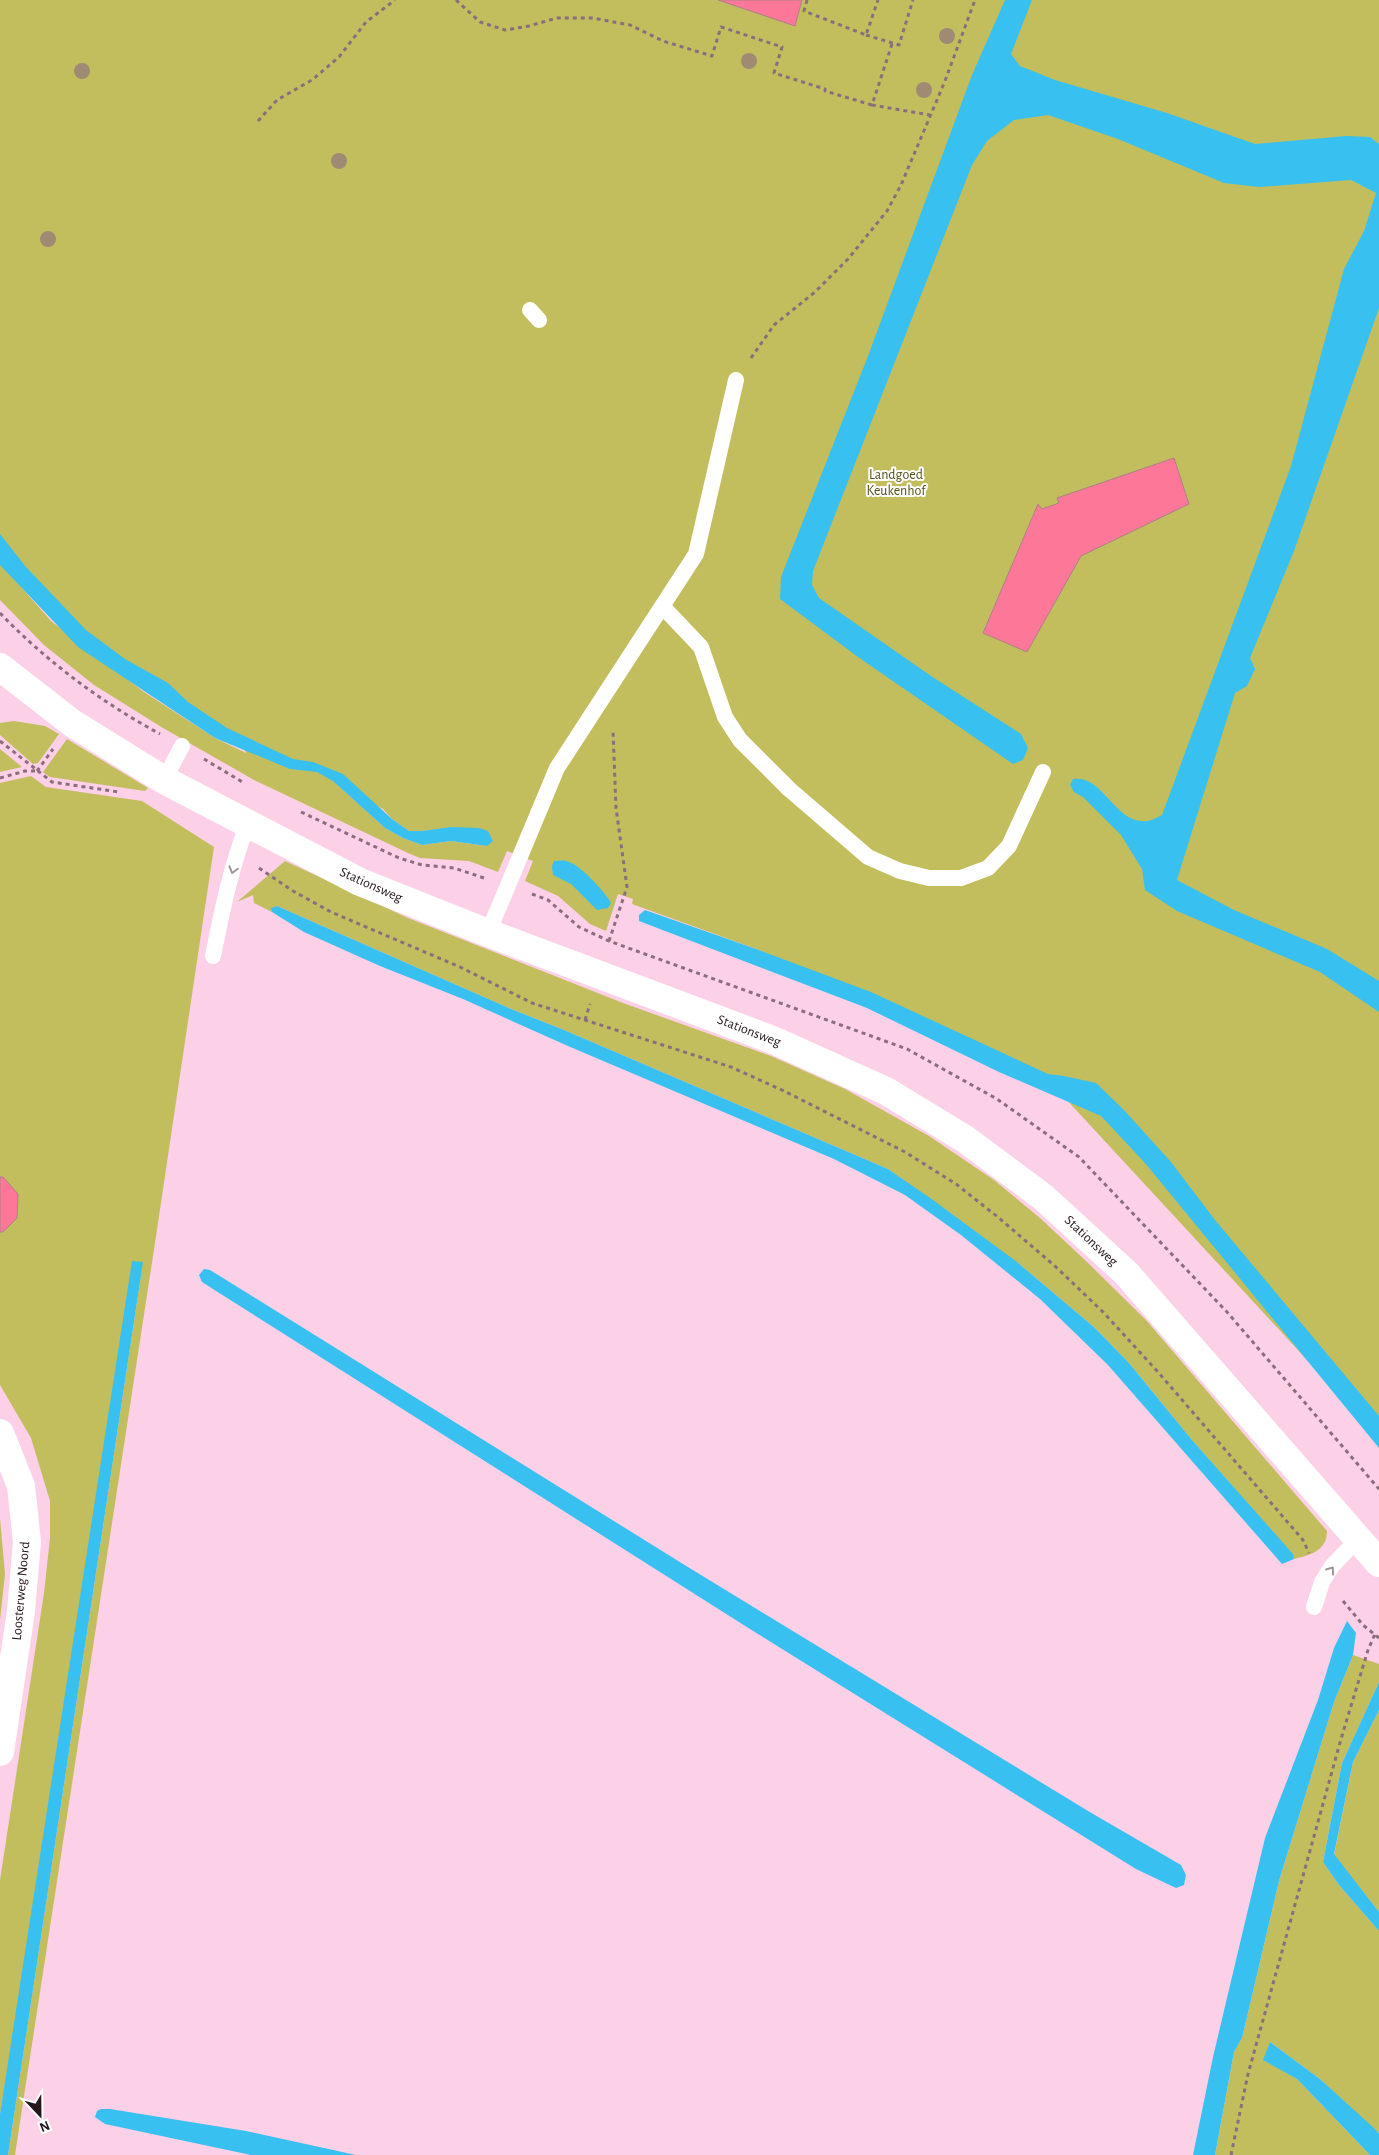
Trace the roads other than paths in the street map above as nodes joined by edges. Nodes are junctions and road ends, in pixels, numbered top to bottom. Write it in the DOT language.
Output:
graph roads {
  1 [pos="736,380"];
  2 [pos="663,607"];
  3 [pos="0,668"];
  4 [pos="182,746"];
  5 [pos="1043,772"];
  6 [pos="164,780"];
  7 [pos="248,823"];
  8 [pos="488,933"];
  9 [pos="213,956"];
  10 [pos="0,1433"];
  11 [pos="1358,1539"];
  12 [pos="1379,1563"];
  13 [pos="1314,1607"];
  14 [pos="0,1752"];
  1 -- 2 [label="lane"];
  2 -- 5 [label="lane"];
  2 -- 8 [label="lane"];
  3 -- 6 [label="main road, Stationsweg"];
  4 -- 6 [label="lane"];
  6 -- 7 [label="main road, Stationsweg"];
  7 -- 8 [label="main road, Stationsweg"];
  7 -- 9 [label="lane, one-way"];
  8 -- 11 [label="main road, Stationsweg"];
  10 -- 14 [label="main road, Loosterweg Noord"];
  11 -- 12 [label="main road, Stationsweg"];
  13 -- 11 [label="lane, one-way"];
}
